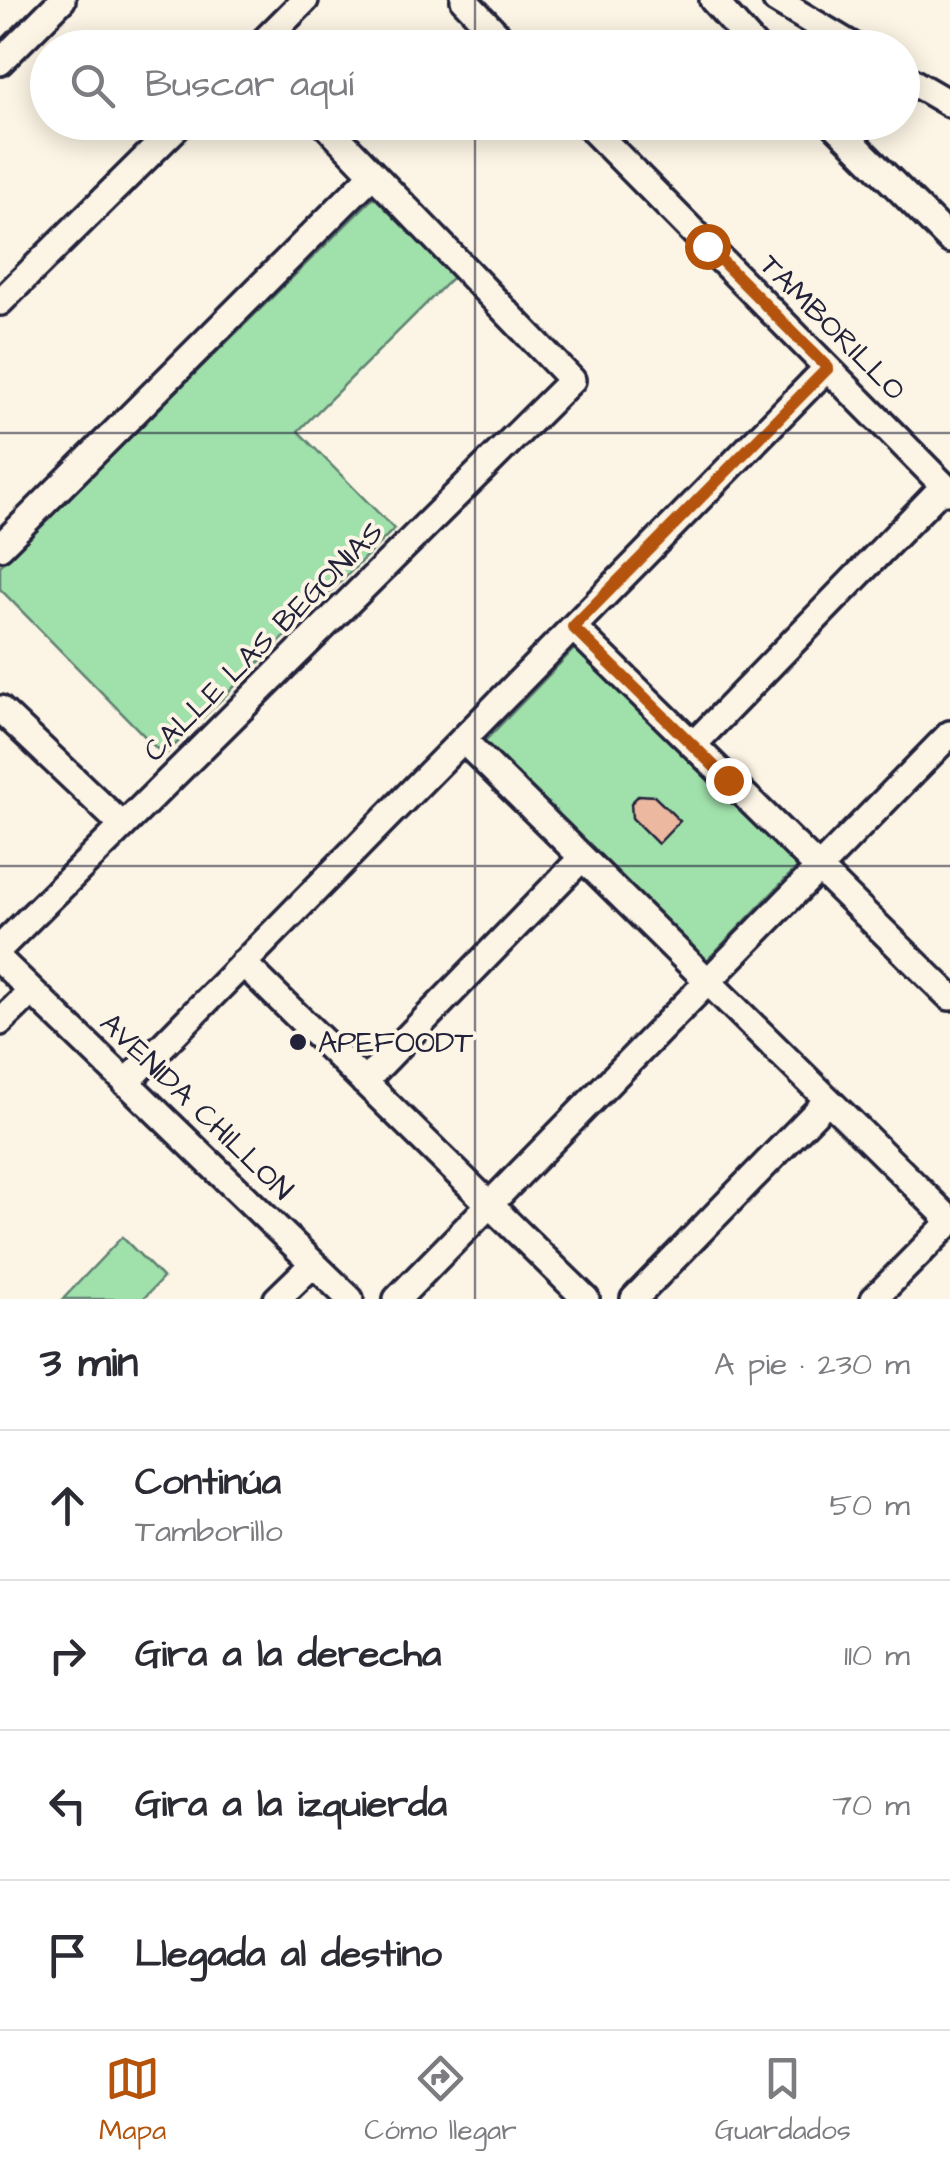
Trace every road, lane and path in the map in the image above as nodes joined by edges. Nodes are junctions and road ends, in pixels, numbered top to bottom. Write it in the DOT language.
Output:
graph roads {
  1 [pos="62,0"];
  2 [pos="305,0"];
  3 [pos="464,0"];
  4 [pos="713,0"];
  5 [pos="776,0"];
  6 [pos="275,30"];
  7 [pos="493,30"];
  8 [pos="740,30"];
  9 [pos="826,30"];
  10 [pos="2,55"];
  11 [pos="920,86"];
  12 [pos="950,104"];
  13 [pos="164,140"];
  14 [pos="340,140"];
  15 [pos="603,140"];
  16 [pos="850,140"];
  17 [pos="373,174"];
  18 [pos="950,240"];
  19 [pos="0,302"];
  20 [pos="828,368"];
  21 [pos="947,489"];
  22 [pos="0,548"];
  23 [pos="573,627"];
  24 [pos="0,709"];
  25 [pos="950,734"];
  26 [pos="463,740"];
  27 [pos="693,745"];
  28 [pos="123,826"];
  29 [pos="582,858"];
  30 [pos="818,868"];
  31 [pos="0,948"];
  32 [pos="0,960"];
  33 [pos="243,963"];
  34 [pos="708,981"];
  35 [pos="946,986"];
  36 [pos="32,991"];
  37 [pos="0,1022"];
  38 [pos="364,1082"];
  39 [pos="126,1083"];
  40 [pos="828,1100"];
  41 [pos="490,1204"];
  42 [pos="950,1221"];
  43 [pos="314,1264"];
  44 [pos="277,1299"];
  45 [pos="350,1299"];
  46 [pos="397,1299"];
  47 [pos="586,1299"];
  48 [pos="634,1299"];
  49 [pos="874,1299"];
  1 -- 10 [label="street"];
  2 -- 6 [label="street"];
  3 -- 7 [label="street"];
  4 -- 8 [label="street"];
  5 -- 9 [label="street"];
  11 -- 12 [label="street"];
  13 -- 19 [label="street"];
  14 -- 17 [label="street"];
  15 -- 20 [label="street, TAMBORILLO"];
  16 -- 18 [label="street"];
  17 -- 22 [label="street"];
  17 -- 28 [label="street, CALLE LAS BEGONIAS"];
  20 -- 21 [label="street, TAMBORILLO"];
  20 -- 23 [label="street"];
  21 -- 27 [label="street"];
  23 -- 26 [label="street"];
  23 -- 27 [label="street"];
  24 -- 28 [label="street"];
  25 -- 30 [label="street"];
  26 -- 29 [label="street"];
  26 -- 33 [label="street"];
  27 -- 30 [label="street"];
  28 -- 31 [label="street, CALLE LAS BEGONIAS"];
  29 -- 34 [label="street"];
  29 -- 38 [label="street"];
  30 -- 34 [label="street"];
  30 -- 35 [label="street"];
  32 -- 36 [label="street, AVENIDA CHILLON"];
  33 -- 38 [label="street"];
  33 -- 39 [label="street"];
  34 -- 40 [label="street"];
  34 -- 41 [label="street"];
  36 -- 37 [label="street"];
  36 -- 39 [label="street, AVENIDA CHILLON"];
  38 -- 41 [label="street"];
  39 -- 43 [label="street, AVENIDA CHILLON"];
  40 -- 42 [label="street"];
  40 -- 48 [label="street"];
  41 -- 46 [label="street"];
  41 -- 47 [label="street"];
  42 -- 49 [label="street"];
  43 -- 44 [label="street"];
  43 -- 45 [label="street, AVENIDA CHILLON"];
}
